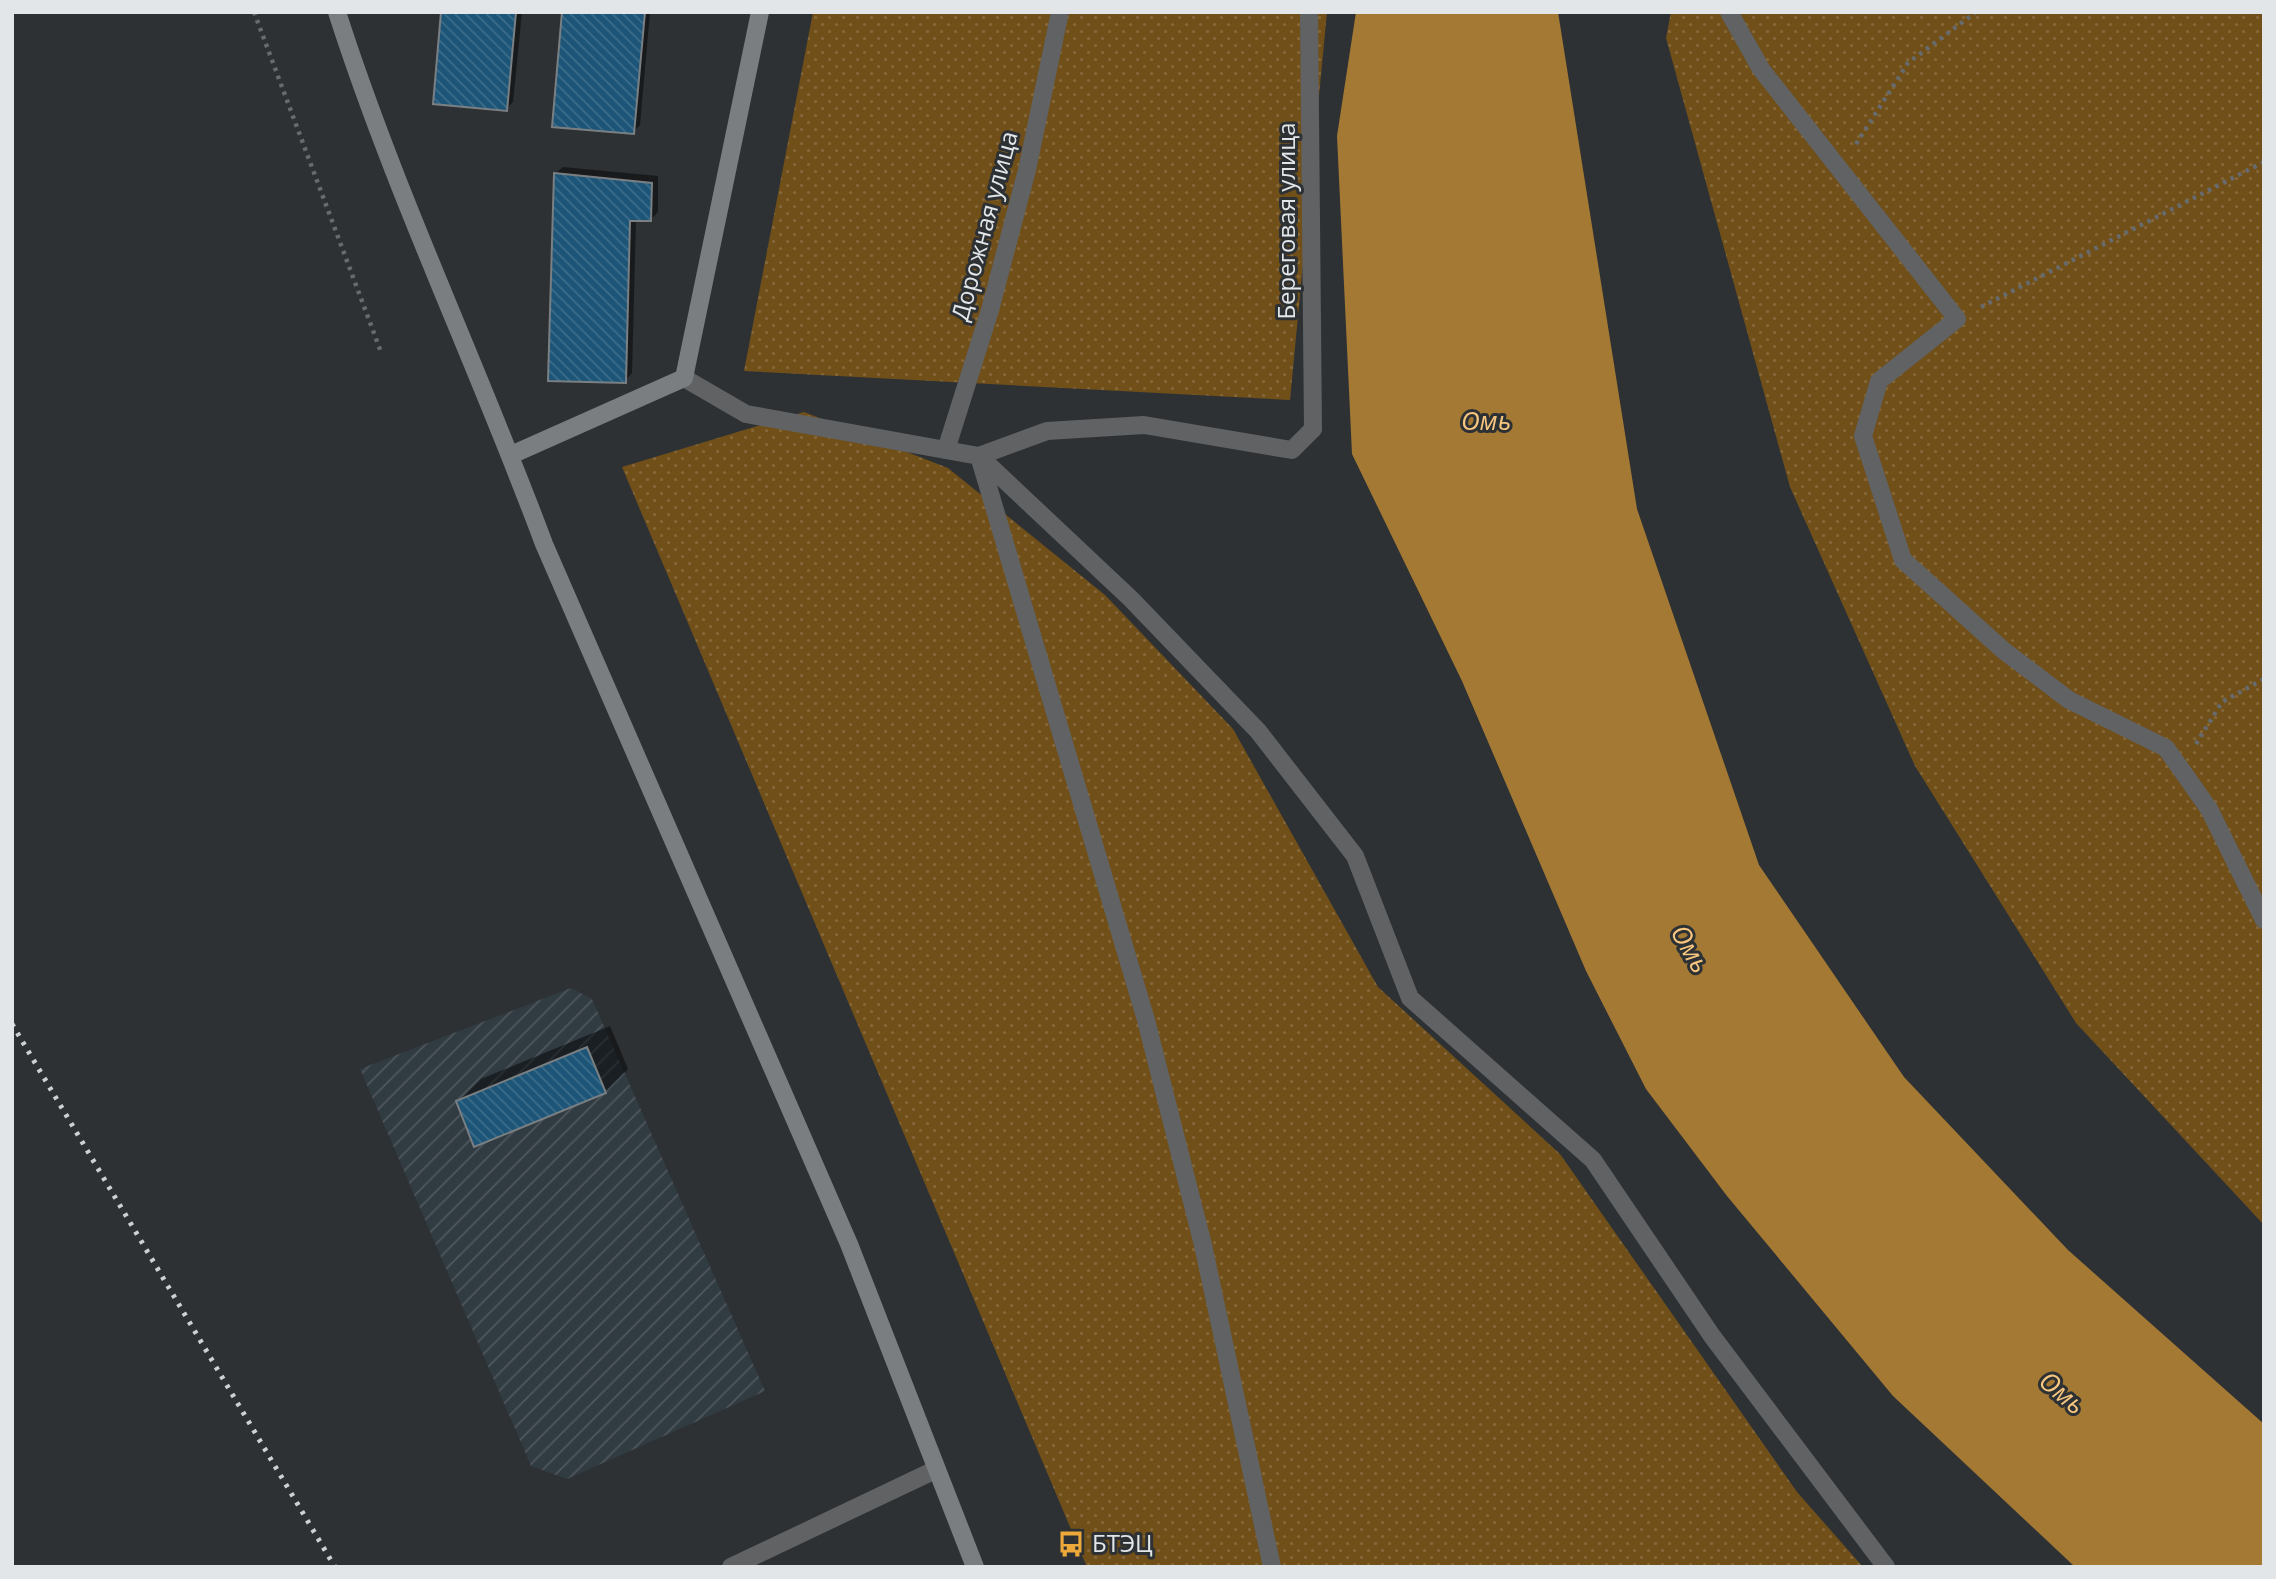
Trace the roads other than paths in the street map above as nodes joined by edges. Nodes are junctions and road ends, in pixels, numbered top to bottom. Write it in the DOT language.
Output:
graph roads {
  1 [pos="337,12"];
  2 [pos="760,12"];
  3 [pos="1060,12"];
  4 [pos="1309,12"];
  5 [pos="1729,12"];
  6 [pos="684,378"];
  7 [pos="946,450"];
  8 [pos="511,456"];
  9 [pos="979,456"];
  10 [pos="2264,920"];
  11 [pos="935,1470"];
  12 [pos="731,1567"];
  13 [pos="975,1567"];
  14 [pos="1272,1567"];
  15 [pos="1886,1567"];
  1 -- 8 [label="street"];
  2 -- 6 [label="street"];
  3 -- 7 [label="street, Дорожная улица"];
  4 -- 9 [label="street, Береговая улица"];
  5 -- 10 [label="street"];
  6 -- 7 [label="street"];
  6 -- 8 [label="street"];
  7 -- 9 [label="street"];
  8 -- 11 [label="street"];
  9 -- 14 [label="street"];
  9 -- 15 [label="street"];
  11 -- 12 [label="street"];
  11 -- 13 [label="street"];
}
